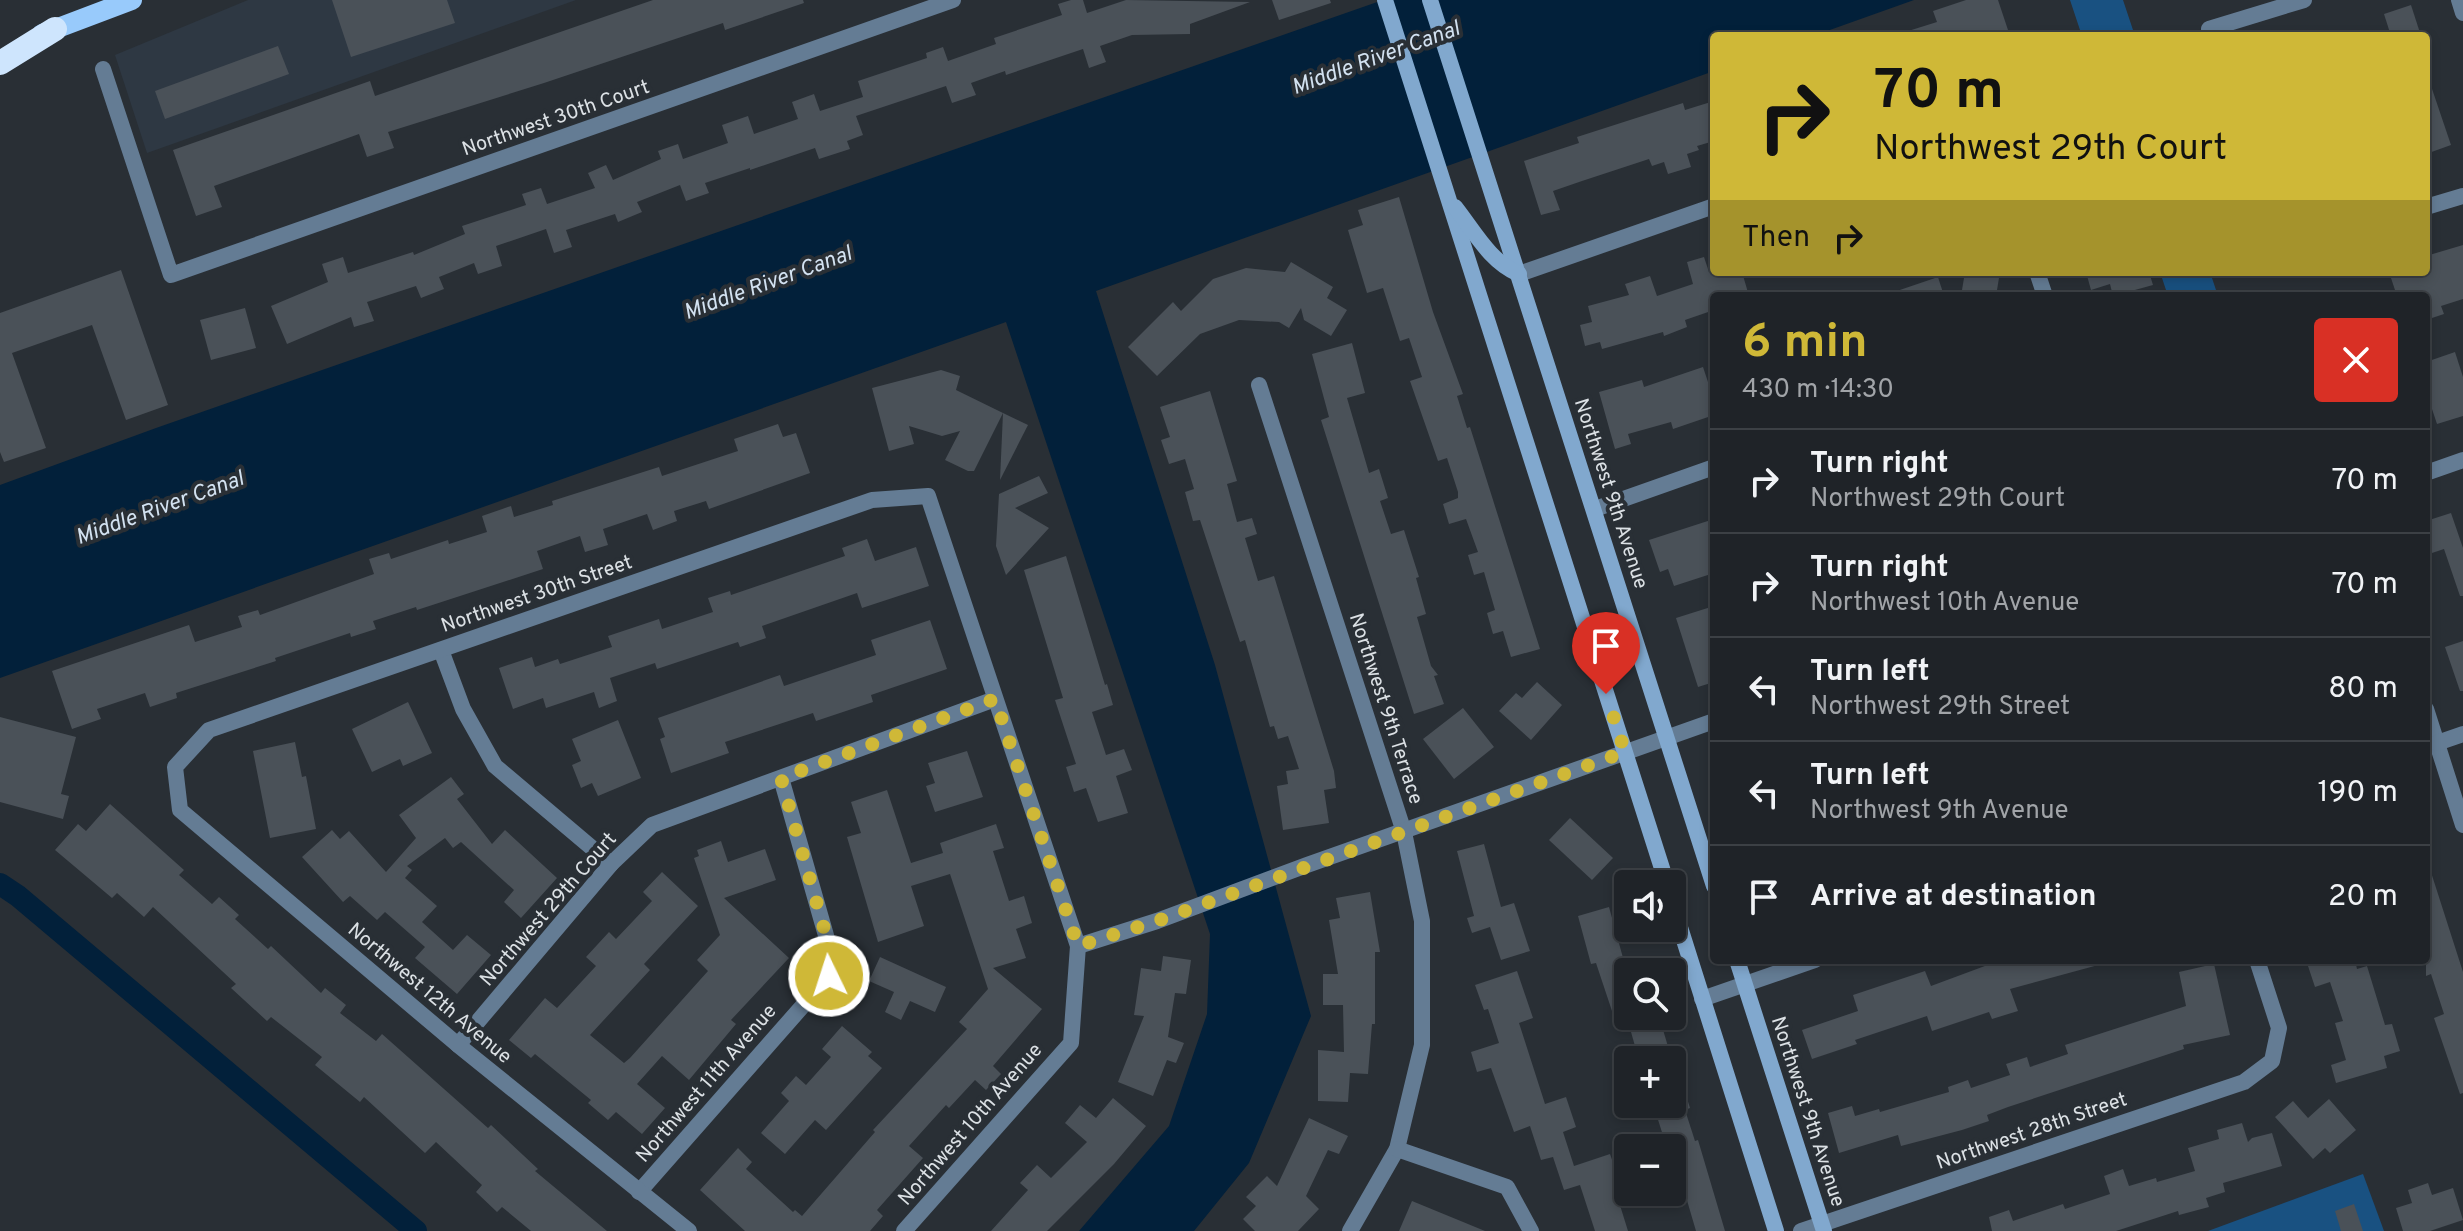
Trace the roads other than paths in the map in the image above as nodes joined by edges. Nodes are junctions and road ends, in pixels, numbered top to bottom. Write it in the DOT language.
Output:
graph roads {
  1 [pos="132,0"];
  2 [pos="953,0"];
  3 [pos="1385,0"];
  4 [pos="1430,0"];
  5 [pos="2304,0"];
  6 [pos="2459,0"];
  7 [pos="2463,13"];
  8 [pos="55,29"];
  9 [pos="2209,29"];
  10 [pos="0,50"];
  11 [pos="0,63"];
  12 [pos="103,69"];
  13 [pos="2463,196"];
  14 [pos="1447,198"];
  15 [pos="2430,206"];
  16 [pos="1710,207"];
  17 [pos="1519,274"];
  18 [pos="1259,385"];
  19 [pos="2463,460"];
  20 [pos="1710,468"];
  21 [pos="2430,472"];
  22 [pos="928,496"];
  23 [pos="1595,509"];
  24 [pos="441,650"];
  25 [pos="995,699"];
  26 [pos="2430,721"];
  27 [pos="1710,722"];
  28 [pos="2463,734"];
  29 [pos="1666,738"];
  30 [pos="2437,743"];
  31 [pos="1625,752"];
  32 [pos="175,767"];
  33 [pos="781,778"];
  34 [pos="2463,825"];
  35 [pos="1404,832"];
  36 [pos="611,864"];
  37 [pos="1663,870"];
  38 [pos="1710,874"];
  39 [pos="1684,942"];
  40 [pos="1078,946"];
  41 [pos="1738,964"];
  42 [pos="1804,964"];
  43 [pos="2258,964"];
  44 [pos="1745,985"];
  45 [pos="1702,999"];
  46 [pos="458,1045"];
  47 [pos="1397,1149"];
  48 [pos="639,1192"];
  49 [pos="1823,1228"];
  50 [pos="689,1231"];
  51 [pos="904,1231"];
  52 [pos="1350,1231"];
  53 [pos="1531,1231"];
  54 [pos="1776,1231"];
  55 [pos="1801,1231"];
  1 -- 8 [label="main road"];
  2 -- 12 [label="street, Northwest 30th Court"];
  3 -- 14 [label="main road"];
  4 -- 17 [label="main road, Northwest 9th Avenue"];
  5 -- 9 [label="street"];
  6 -- 7 [label="street"];
  8 -- 10 [label="main road"];
  8 -- 11 [label="highway"];
  13 -- 15 [label="street"];
  14 -- 17 [label="main road"];
  14 -- 31 [label="main road"];
  16 -- 17 [label="street"];
  17 -- 23 [label="main road, Northwest 9th Avenue"];
  18 -- 35 [label="street, Northwest 9th Terrace"];
  19 -- 21 [label="street"];
  20 -- 23 [label="street"];
  22 -- 24 [label="street, Northwest 30th Street"];
  22 -- 25 [label="street, Northwest 10th Avenue"];
  23 -- 29 [label="main road, Northwest 9th Avenue"];
  24 -- 32 [label="street, Northwest 30th Street"];
  24 -- 36 [label="street"];
  25 -- 33 [label="street, Northwest 29th Court"];
  25 -- 40 [label="street, Northwest 10th Avenue"];
  26 -- 30 [label="street"];
  27 -- 29 [label="street"];
  28 -- 30 [label="street"];
  29 -- 31 [label="street"];
  29 -- 38 [label="main road, Northwest 9th Avenue"];
  30 -- 34 [label="street"];
  31 -- 35 [label="street"];
  31 -- 37 [label="main road"];
  32 -- 46 [label="street, Northwest 12th Avenue"];
  33 -- 36 [label="street, Northwest 29th Court"];
  33 -- 48 [label="street, Northwest 11th Avenue"];
  35 -- 40 [label="street"];
  35 -- 47 [label="street, Northwest 9th Terrace"];
  36 -- 46 [label="street, Northwest 29th Court"];
  39 -- 45 [label="main road"];
  40 -- 51 [label="street, Northwest 10th Avenue"];
  41 -- 44 [label="main road, Northwest 9th Avenue"];
  42 -- 44 [label="street"];
  43 -- 49 [label="street, Northwest 28th Street"];
  44 -- 45 [label="street"];
  44 -- 49 [label="main road, Northwest 9th Avenue"];
  45 -- 54 [label="main road"];
  46 -- 48 [label="street, Northwest 12th Avenue"];
  47 -- 52 [label="street, Northwest 9th Terrace"];
  47 -- 53 [label="street"];
  48 -- 50 [label="street, Northwest 12th Avenue"];
  49 -- 55 [label="street, Northwest 28th Street"];
}
